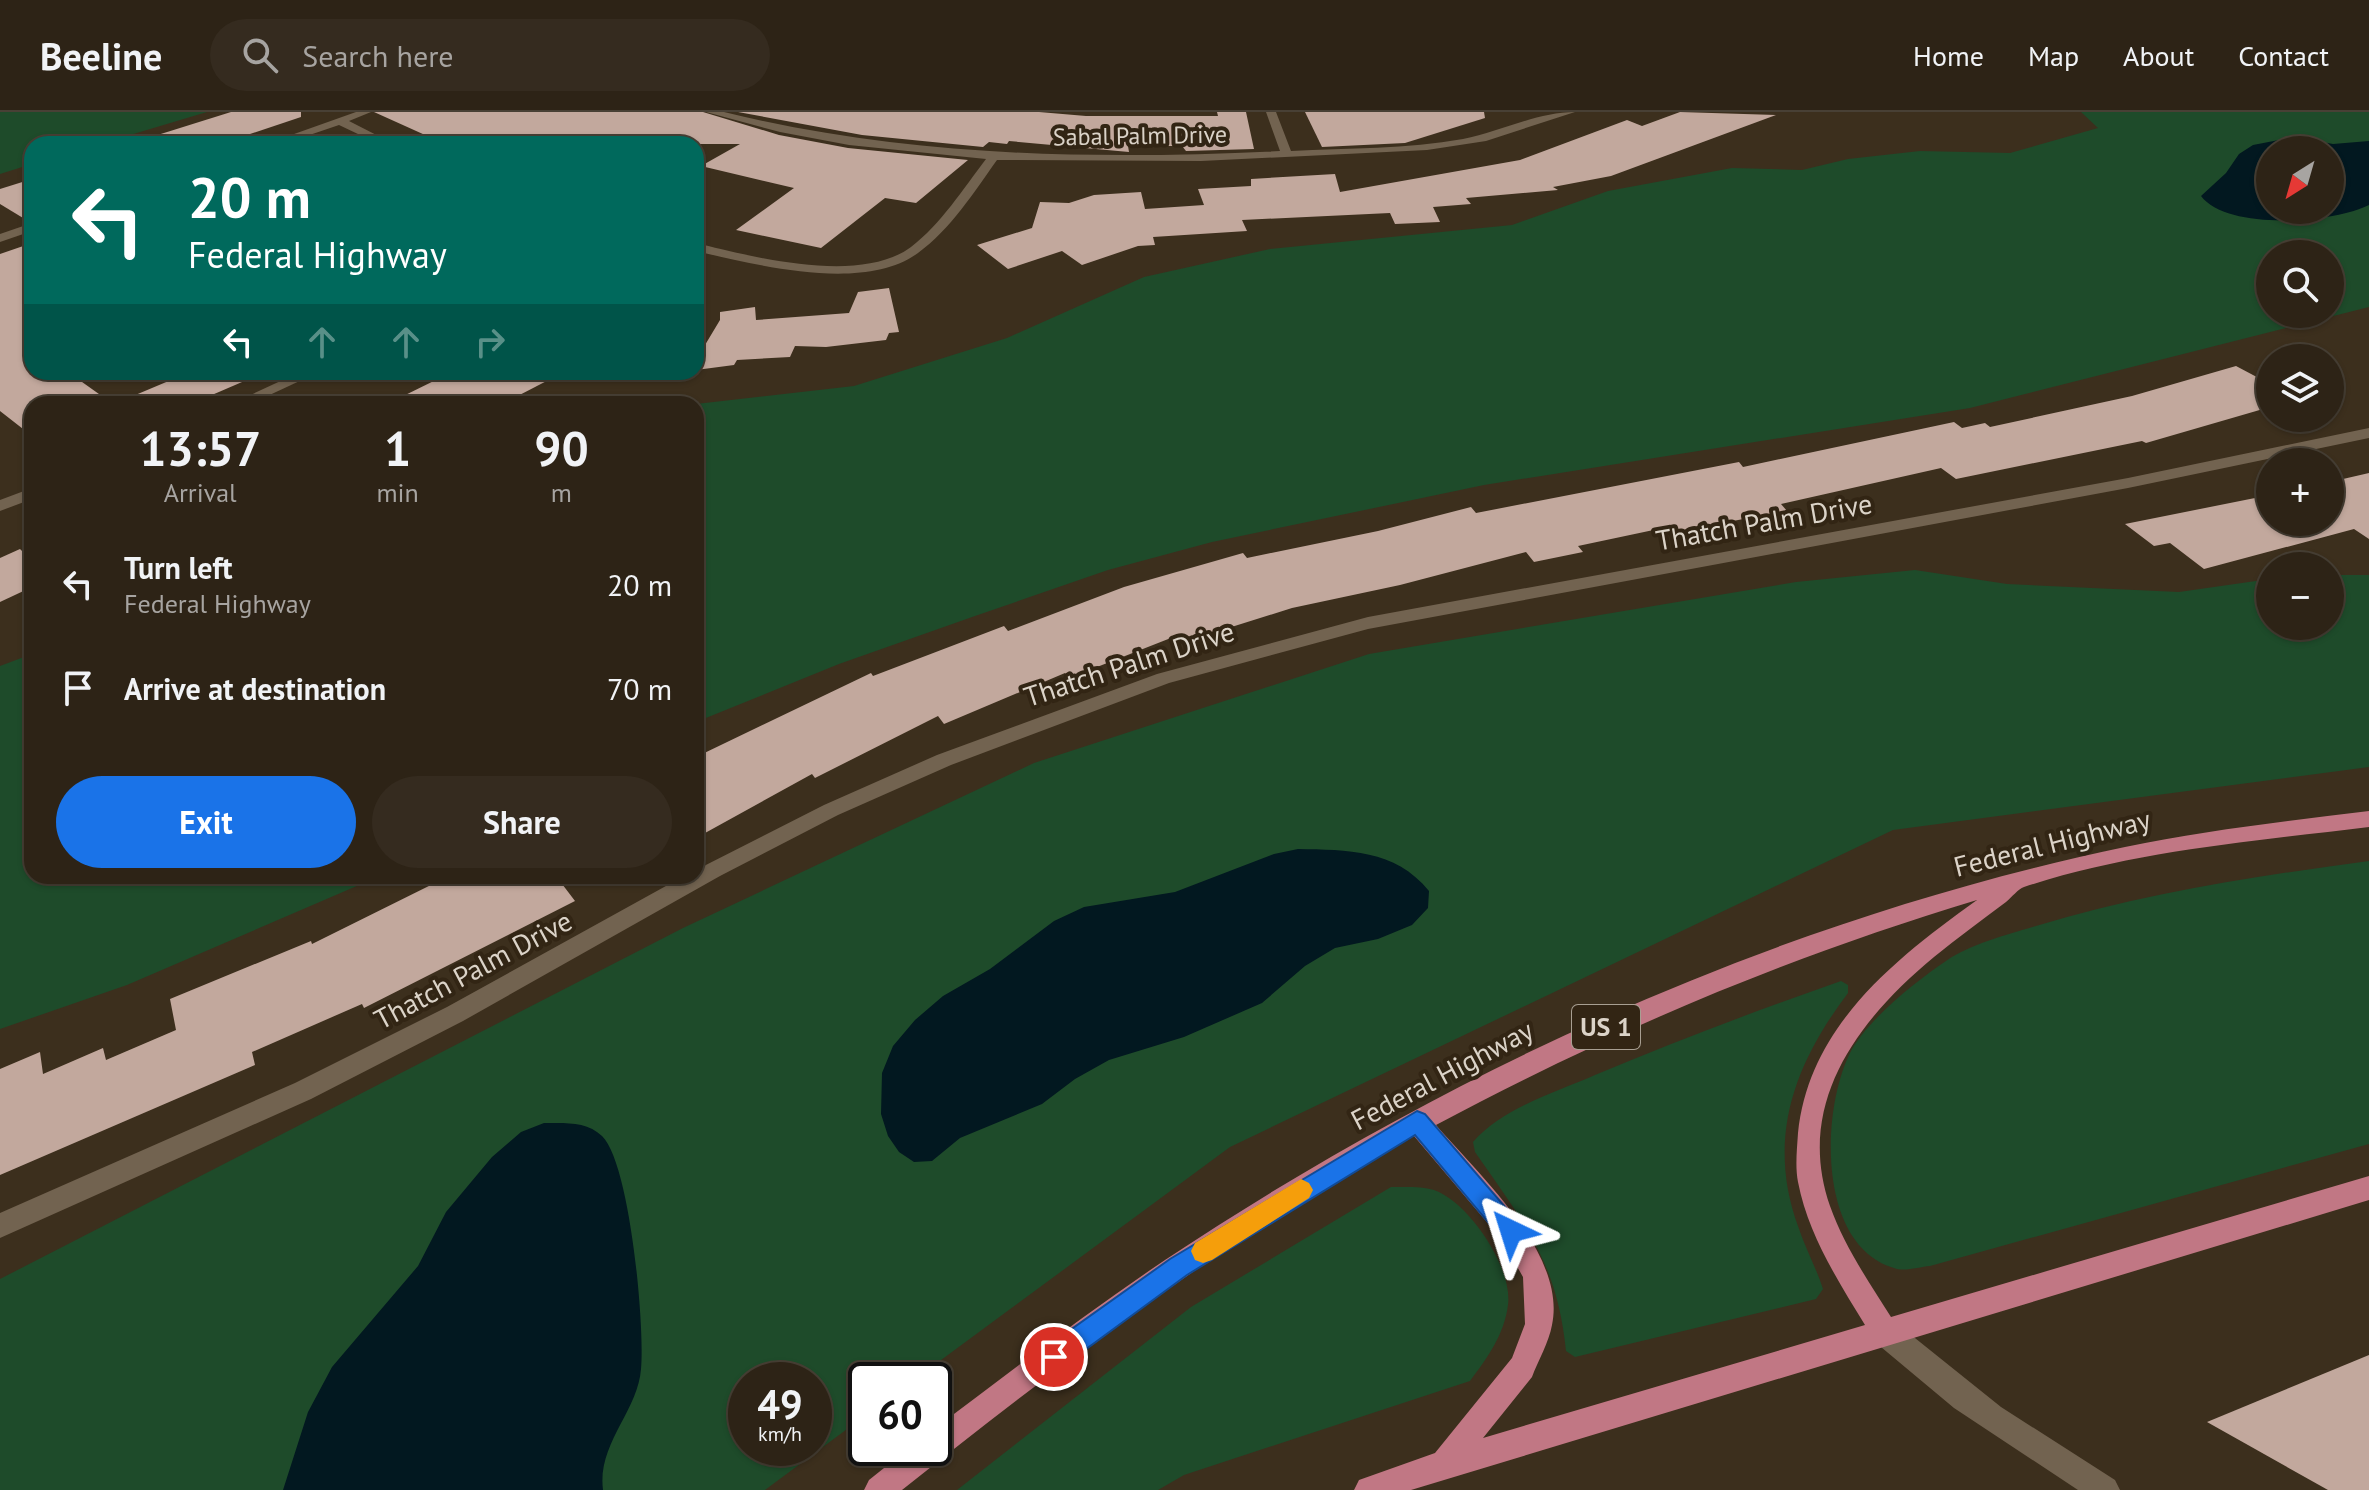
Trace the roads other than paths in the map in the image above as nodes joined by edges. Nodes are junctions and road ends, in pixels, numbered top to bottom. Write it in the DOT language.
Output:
graph roads {
  1 [pos="366,112"];
  2 [pos="711,112"];
  3 [pos="1271,112"];
  4 [pos="1570,112"];
  5 [pos="339,121"];
  6 [pos="295,136"];
  7 [pos="371,136"];
  8 [pos="1287,154"];
  9 [pos="993,158"];
  10 [pos="24,230"];
  11 [pos="0,238"];
  12 [pos="704,249"];
  13 [pos="294,380"];
  14 [pos="256,396"];
  15 [pos="2369,433"];
  16 [pos="24,496"];
  17 [pos="1,505"];
  18 [pos="2369,819"];
  19 [pos="704,875"];
  20 [pos="2018,880"];
  21 [pos="688,884"];
  22 [pos="1417,1121"];
  23 [pos="2369,1188"];
  24 [pos="0,1226"];
  25 [pos="1885,1332"];
  26 [pos="952,1433"];
  27 [pos="1444,1464"];
  28 [pos="909,1466"];
  29 [pos="879,1490"];
  30 [pos="1369,1490"];
  31 [pos="2105,1490"];
  1 -- 5 [label="street"];
  2 -- 9 [label="street, Sabal Palm Drive"];
  3 -- 8 [label="street"];
  4 -- 8 [label="street, Sabal Palm Drive"];
  5 -- 6 [label="street"];
  5 -- 7 [label="street"];
  8 -- 9 [label="street, Sabal Palm Drive"];
  9 -- 12 [label="street"];
  10 -- 11 [label="street"];
  13 -- 14 [label="street"];
  15 -- 19 [label="street, Thatch Palm Drive"];
  16 -- 17 [label="street"];
  18 -- 20 [label="main road, Federal Highway / US 1"];
  20 -- 22 [label="main road, Federal Highway / US 1"];
  20 -- 25 [label="main road"];
  21 -- 24 [label="street, Thatch Palm Drive"];
  22 -- 26 [label="main road, Federal Highway / US 1"];
  22 -- 27 [label="main road"];
  23 -- 25 [label="main road"];
  25 -- 27 [label="main road"];
  25 -- 31 [label="street"];
  27 -- 30 [label="main road"];
  28 -- 29 [label="main road, Federal Highway / US 1"];
}
